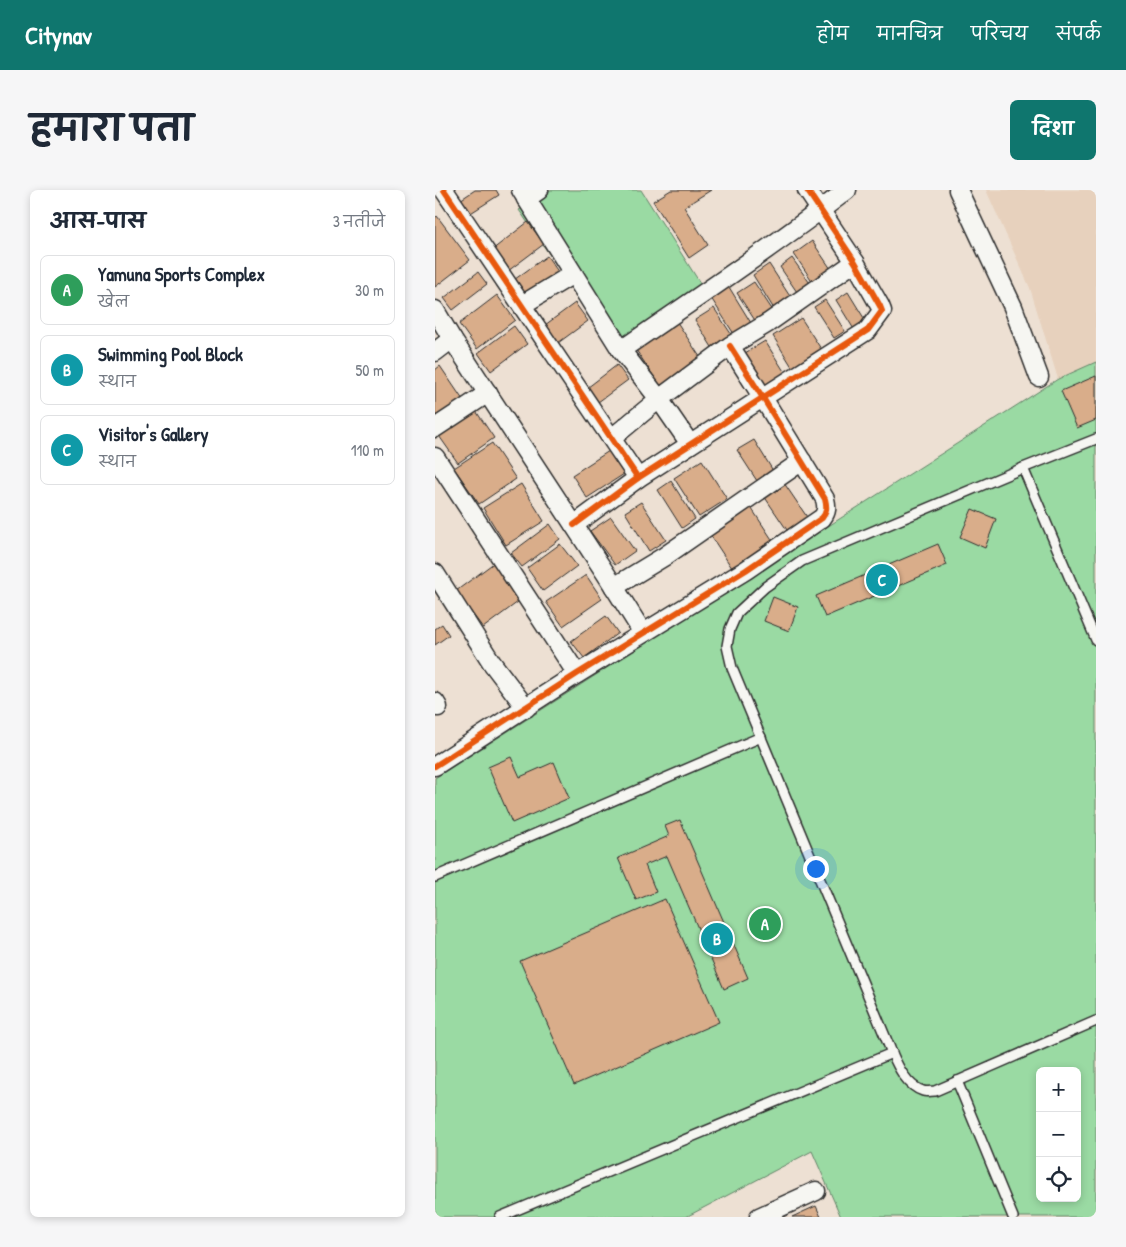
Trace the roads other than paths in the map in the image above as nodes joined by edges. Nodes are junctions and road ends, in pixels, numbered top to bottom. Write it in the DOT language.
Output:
graph roads {
  1 [pos="444,190"];
  2 [pos="807,190"];
  3 [pos="847,190"];
  4 [pos="958,190"];
  5 [pos="529,193"];
  6 [pos="820,210"];
  7 [pos="855,262"];
  8 [pos="573,274"];
  9 [pos="522,305"];
  10 [pos="435,310"];
  11 [pos="452,339"];
  12 [pos="730,346"];
  13 [pos="621,350"];
  14 [pos="435,352"];
  15 [pos="1039,377"];
  16 [pos="488,393"];
  17 [pos="763,398"];
  18 [pos="659,399"];
  19 [pos="435,428"];
  20 [pos="612,438"];
  21 [pos="1096,438"];
  22 [pos="691,444"];
  23 [pos="435,457"];
  24 [pos="802,461"];
  25 [pos="1023,468"];
  26 [pos="638,478"];
  27 [pos="574,524"];
  28 [pos="435,574"];
  29 [pos="614,587"];
  30 [pos="643,633"];
  31 [pos="1096,640"];
  32 [pos="577,674"];
  33 [pos="526,708"];
  34 [pos="761,737"];
  35 [pos="435,766"];
  36 [pos="435,877"];
  37 [pos="1096,1020"];
  38 [pos="892,1053"];
  39 [pos="957,1081"];
  40 [pos="816,1191"];
  41 [pos="500,1217"];
  42 [pos="759,1217"];
  43 [pos="1013,1217"];
  1 -- 9 [label="street"];
  2 -- 6 [label="street"];
  3 -- 6 [label="street"];
  4 -- 15 [label="street"];
  5 -- 8 [label="street"];
  6 -- 7 [label="street"];
  6 -- 13 [label="street"];
  7 -- 12 [label="street"];
  7 -- 17 [label="street"];
  8 -- 9 [label="street"];
  8 -- 13 [label="street"];
  9 -- 20 [label="street"];
  10 -- 11 [label="street"];
  11 -- 14 [label="street"];
  11 -- 16 [label="street"];
  12 -- 17 [label="street"];
  12 -- 18 [label="street"];
  13 -- 18 [label="street"];
  16 -- 19 [label="street"];
  16 -- 27 [label="street"];
  17 -- 22 [label="street"];
  17 -- 24 [label="street"];
  18 -- 20 [label="street"];
  18 -- 22 [label="street"];
  20 -- 26 [label="street"];
  21 -- 25 [label="lane"];
  22 -- 26 [label="street"];
  23 -- 32 [label="street"];
  24 -- 29 [label="street"];
  24 -- 30 [label="street"];
  25 -- 31 [label="lane"];
  25 -- 34 [label="lane"];
  26 -- 27 [label="street"];
  27 -- 29 [label="street"];
  28 -- 33 [label="street"];
  29 -- 30 [label="street"];
  30 -- 32 [label="street"];
  32 -- 33 [label="street"];
  33 -- 35 [label="street"];
  34 -- 36 [label="lane"];
  34 -- 38 [label="lane"];
  37 -- 39 [label="lane"];
  38 -- 39 [label="lane"];
  38 -- 41 [label="lane"];
  39 -- 43 [label="lane"];
  40 -- 42 [label="street"];
}
